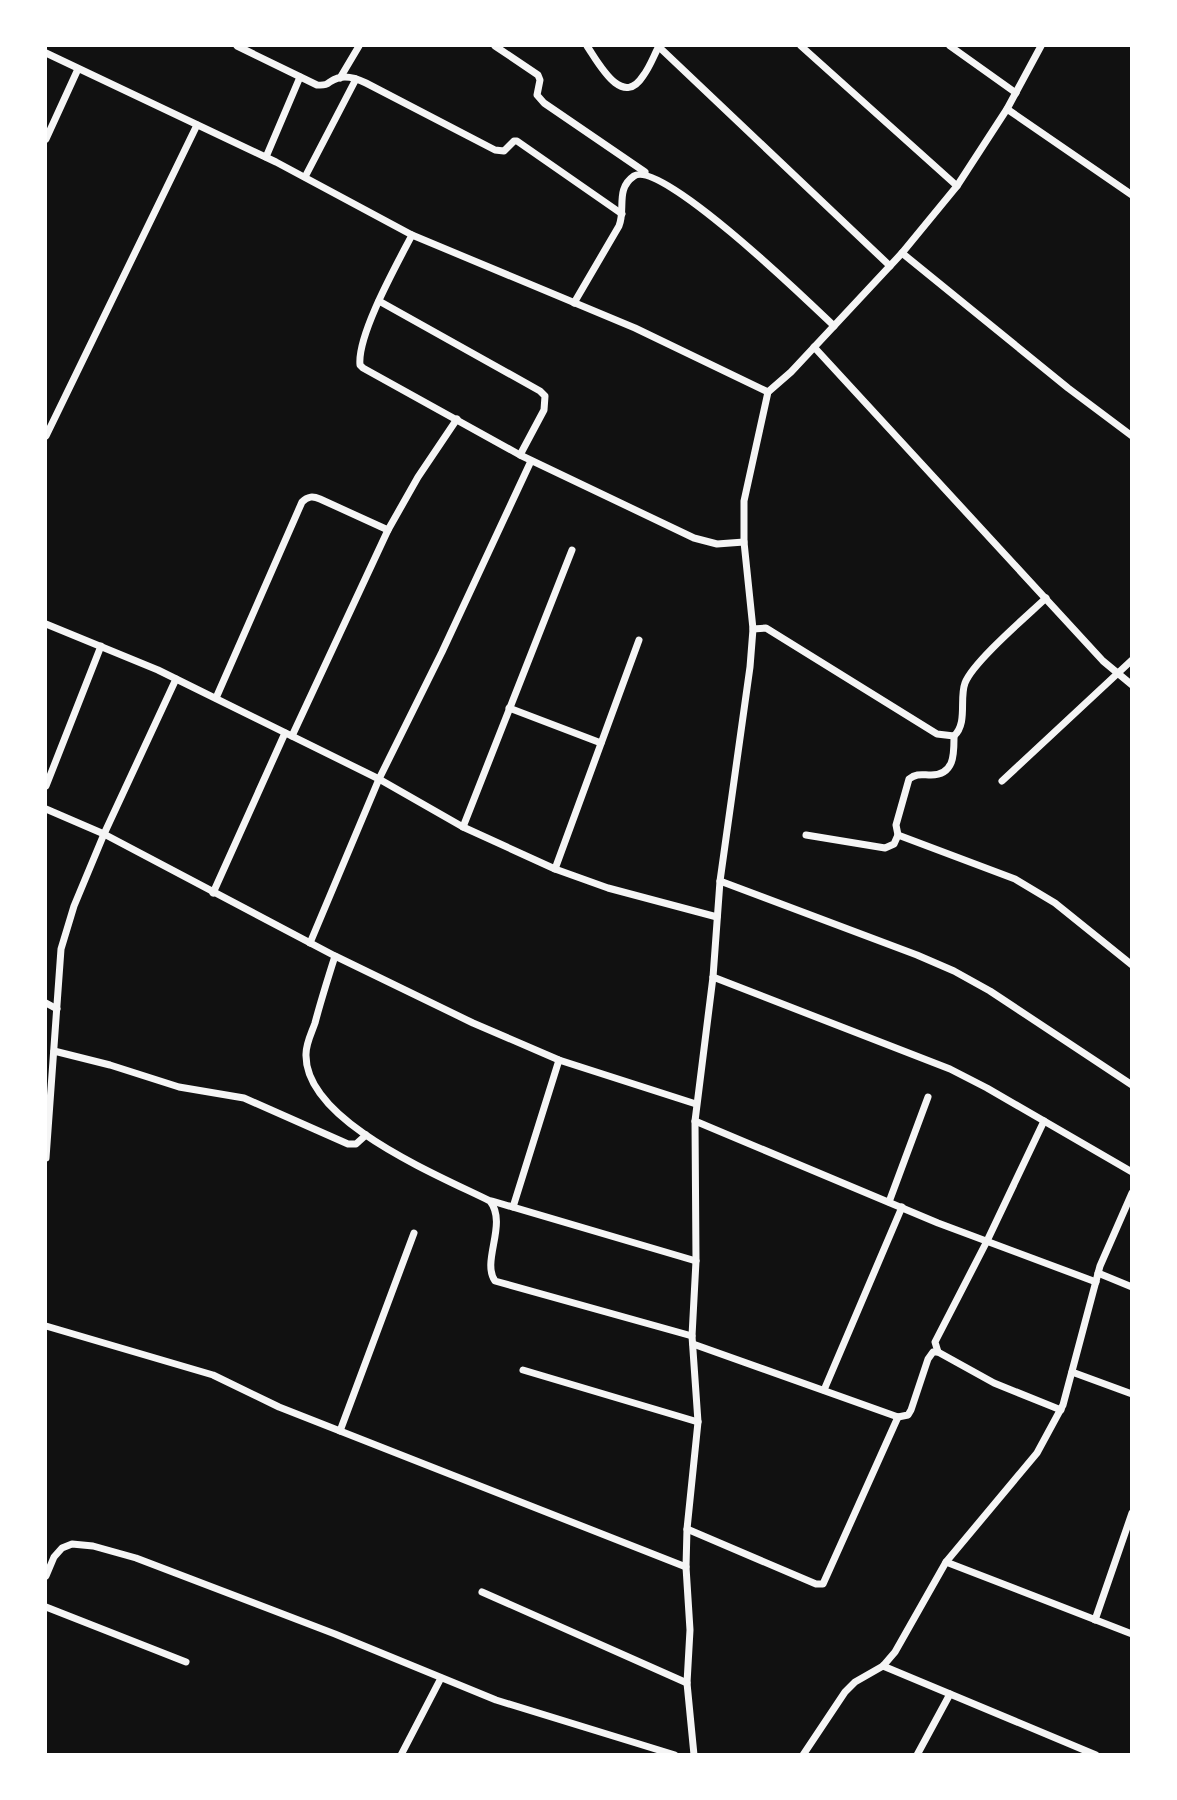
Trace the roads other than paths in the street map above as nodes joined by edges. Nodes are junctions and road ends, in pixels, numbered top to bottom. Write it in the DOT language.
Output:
graph roads {
  1 [pos="237,46"];
  2 [pos="359,46"];
  3 [pos="495,46"];
  4 [pos="587,46"];
  5 [pos="659,46"];
  6 [pos="801,46"];
  7 [pos="950,46"];
  8 [pos="1041,46"];
  9 [pos="46,53"];
  10 [pos="78,69"];
  11 [pos="300,77"];
  12 [pos="340,78"];
  13 [pos="356,79"];
  14 [pos="1016,93"];
  15 [pos="1007,109"];
  16 [pos="197,125"];
  17 [pos="46,138"];
  18 [pos="266,157"];
  19 [pos="649,175"];
  20 [pos="305,177"];
  21 [pos="957,186"];
  22 [pos="1132,195"];
  23 [pos="622,214"];
  24 [pos="412,235"];
  25 [pos="902,253"];
  26 [pos="890,265"];
  27 [pos="379,301"];
  28 [pos="574,303"];
  29 [pos="834,326"];
  30 [pos="814,347"];
  31 [pos="768,392"];
  32 [pos="457,419"];
  33 [pos="46,436"];
  34 [pos="1132,436"];
  35 [pos="520,455"];
  36 [pos="531,461"];
  37 [pos="388,530"];
  38 [pos="744,542"];
  39 [pos="572,550"];
  40 [pos="1045,598"];
  41 [pos="46,624"];
  42 [pos="753,629"];
  43 [pos="639,640"];
  44 [pos="101,646"];
  45 [pos="1132,660"];
  46 [pos="1117,673"];
  47 [pos="176,679"];
  48 [pos="1132,685"];
  49 [pos="216,698"];
  50 [pos="509,708"];
  51 [pos="288,734"];
  52 [pos="954,736"];
  53 [pos="601,743"];
  54 [pos="379,779"];
  55 [pos="1002,781"];
  56 [pos="46,786"];
  57 [pos="46,808"];
  58 [pos="463,827"];
  59 [pos="104,834"];
  60 [pos="806,835"];
  61 [pos="898,835"];
  62 [pos="555,869"];
  63 [pos="720,881"];
  64 [pos="213,893"];
  65 [pos="717,917"];
  66 [pos="310,943"];
  67 [pos="335,956"];
  68 [pos="1132,965"];
  69 [pos="713,977"];
  70 [pos="46,1003"];
  71 [pos="57,1009"];
  72 [pos="54,1051"];
  73 [pos="559,1060"];
  74 [pos="1132,1085"];
  75 [pos="49,1088"];
  76 [pos="928,1097"];
  77 [pos="696,1104"];
  78 [pos="695,1121"];
  79 [pos="1044,1121"];
  80 [pos="366,1135"];
  81 [pos="47,1138"];
  82 [pos="46,1157"];
  83 [pos="1132,1172"];
  84 [pos="1132,1193"];
  85 [pos="488,1200"];
  86 [pos="889,1202"];
  87 [pos="902,1207"];
  88 [pos="513,1208"];
  89 [pos="414,1233"];
  90 [pos="987,1241"];
  91 [pos="696,1261"];
  92 [pos="1098,1273"];
  93 [pos="1096,1282"];
  94 [pos="1132,1287"];
  95 [pos="46,1326"];
  96 [pos="692,1340"];
  97 [pos="938,1352"];
  98 [pos="523,1370"];
  99 [pos="1072,1372"];
  100 [pos="824,1390"];
  101 [pos="1132,1394"];
  102 [pos="1061,1410"];
  103 [pos="898,1417"];
  104 [pos="698,1422"];
  105 [pos="341,1431"];
  106 [pos="1132,1513"];
  107 [pos="687,1529"];
  108 [pos="946,1562"];
  109 [pos="686,1567"];
  110 [pos="46,1576"];
  111 [pos="482,1592"];
  112 [pos="46,1607"];
  113 [pos="1095,1620"];
  114 [pos="1132,1634"];
  115 [pos="186,1662"];
  116 [pos="883,1666"];
  117 [pos="441,1678"];
  118 [pos="687,1683"];
  119 [pos="950,1694"];
  120 [pos="401,1755"];
  121 [pos="676,1755"];
  122 [pos="694,1755"];
  123 [pos="803,1755"];
  124 [pos="917,1755"];
  125 [pos="1096,1755"];
  1 -- 11 [label="street"];
  2 -- 12 [label="street"];
  3 -- 19 [label="street"];
  4 -- 5 [label="street"];
  5 -- 26 [label="street"];
  6 -- 21 [label="street"];
  7 -- 14 [label="street"];
  8 -- 14 [label="street"];
  9 -- 10 [label="street"];
  10 -- 16 [label="street"];
  10 -- 17 [label="street"];
  11 -- 12 [label="street"];
  11 -- 18 [label="street"];
  12 -- 13 [label="street"];
  13 -- 20 [label="street"];
  13 -- 23 [label="street"];
  14 -- 15 [label="street"];
  15 -- 21 [label="street"];
  15 -- 22 [label="street"];
  16 -- 18 [label="street"];
  16 -- 33 [label="street"];
  18 -- 20 [label="street"];
  19 -- 23 [label="street"];
  19 -- 29 [label="street"];
  20 -- 24 [label="street"];
  21 -- 25 [label="street"];
  23 -- 28 [label="street"];
  24 -- 27 [label="street"];
  24 -- 28 [label="street"];
  25 -- 26 [label="street"];
  25 -- 34 [label="street"];
  26 -- 29 [label="street"];
  27 -- 32 [label="street"];
  27 -- 35 [label="street"];
  28 -- 31 [label="street"];
  29 -- 30 [label="street"];
  30 -- 31 [label="street"];
  30 -- 40 [label="street"];
  31 -- 38 [label="street"];
  32 -- 35 [label="street"];
  32 -- 37 [label="street"];
  35 -- 36 [label="street"];
  36 -- 38 [label="street"];
  36 -- 54 [label="street"];
  37 -- 49 [label="street"];
  37 -- 51 [label="street"];
  38 -- 42 [label="street"];
  39 -- 50 [label="street"];
  40 -- 46 [label="street"];
  40 -- 52 [label="street"];
  41 -- 44 [label="street"];
  42 -- 52 [label="street"];
  42 -- 63 [label="street"];
  43 -- 53 [label="street"];
  44 -- 47 [label="street"];
  44 -- 56 [label="street"];
  45 -- 46 [label="street"];
  46 -- 48 [label="street"];
  46 -- 55 [label="street"];
  47 -- 49 [label="street"];
  47 -- 59 [label="street"];
  49 -- 51 [label="street"];
  50 -- 53 [label="street"];
  50 -- 58 [label="street"];
  51 -- 54 [label="street"];
  51 -- 64 [label="street"];
  52 -- 61 [label="street"];
  53 -- 62 [label="street"];
  54 -- 58 [label="street"];
  54 -- 66 [label="street"];
  57 -- 59 [label="street"];
  58 -- 62 [label="street"];
  59 -- 64 [label="street"];
  59 -- 71 [label="street"];
  60 -- 61 [label="street"];
  61 -- 68 [label="street"];
  62 -- 65 [label="street"];
  63 -- 65 [label="street"];
  63 -- 74 [label="street"];
  64 -- 66 [label="street"];
  65 -- 69 [label="street"];
  66 -- 67 [label="street"];
  67 -- 73 [label="street"];
  67 -- 80 [label="street"];
  69 -- 77 [label="street"];
  69 -- 79 [label="street"];
  70 -- 71 [label="street"];
  71 -- 72 [label="street"];
  72 -- 75 [label="street"];
  72 -- 80 [label="street"];
  73 -- 77 [label="street"];
  73 -- 88 [label="street"];
  75 -- 81 [label="street"];
  76 -- 86 [label="street"];
  77 -- 78 [label="street"];
  78 -- 86 [label="street"];
  78 -- 91 [label="street"];
  79 -- 83 [label="street"];
  79 -- 90 [label="street"];
  80 -- 85 [label="street"];
  81 -- 82 [label="street"];
  84 -- 92 [label="street"];
  85 -- 88 [label="street"];
  85 -- 96 [label="street"];
  86 -- 87 [label="street"];
  87 -- 90 [label="street"];
  87 -- 100 [label="street"];
  88 -- 91 [label="street"];
  89 -- 105 [label="street"];
  90 -- 93 [label="street"];
  90 -- 97 [label="street"];
  91 -- 96 [label="street"];
  92 -- 93 [label="street"];
  92 -- 94 [label="street"];
  93 -- 99 [label="street"];
  95 -- 105 [label="street"];
  96 -- 100 [label="street"];
  96 -- 104 [label="street"];
  97 -- 102 [label="street"];
  97 -- 103 [label="street"];
  98 -- 104 [label="street"];
  99 -- 101 [label="street"];
  99 -- 102 [label="street"];
  100 -- 103 [label="street"];
  102 -- 108 [label="street"];
  103 -- 107 [label="street"];
  104 -- 107 [label="street"];
  105 -- 109 [label="street"];
  106 -- 113 [label="street"];
  107 -- 109 [label="street"];
  108 -- 113 [label="street"];
  108 -- 116 [label="street"];
  109 -- 118 [label="street"];
  110 -- 117 [label="street"];
  111 -- 118 [label="street"];
  112 -- 115 [label="street"];
  113 -- 114 [label="street"];
  116 -- 119 [label="street"];
  116 -- 123 [label="street"];
  117 -- 120 [label="street"];
  117 -- 121 [label="street"];
  118 -- 122 [label="street"];
  119 -- 124 [label="street"];
  119 -- 125 [label="street"];
}
